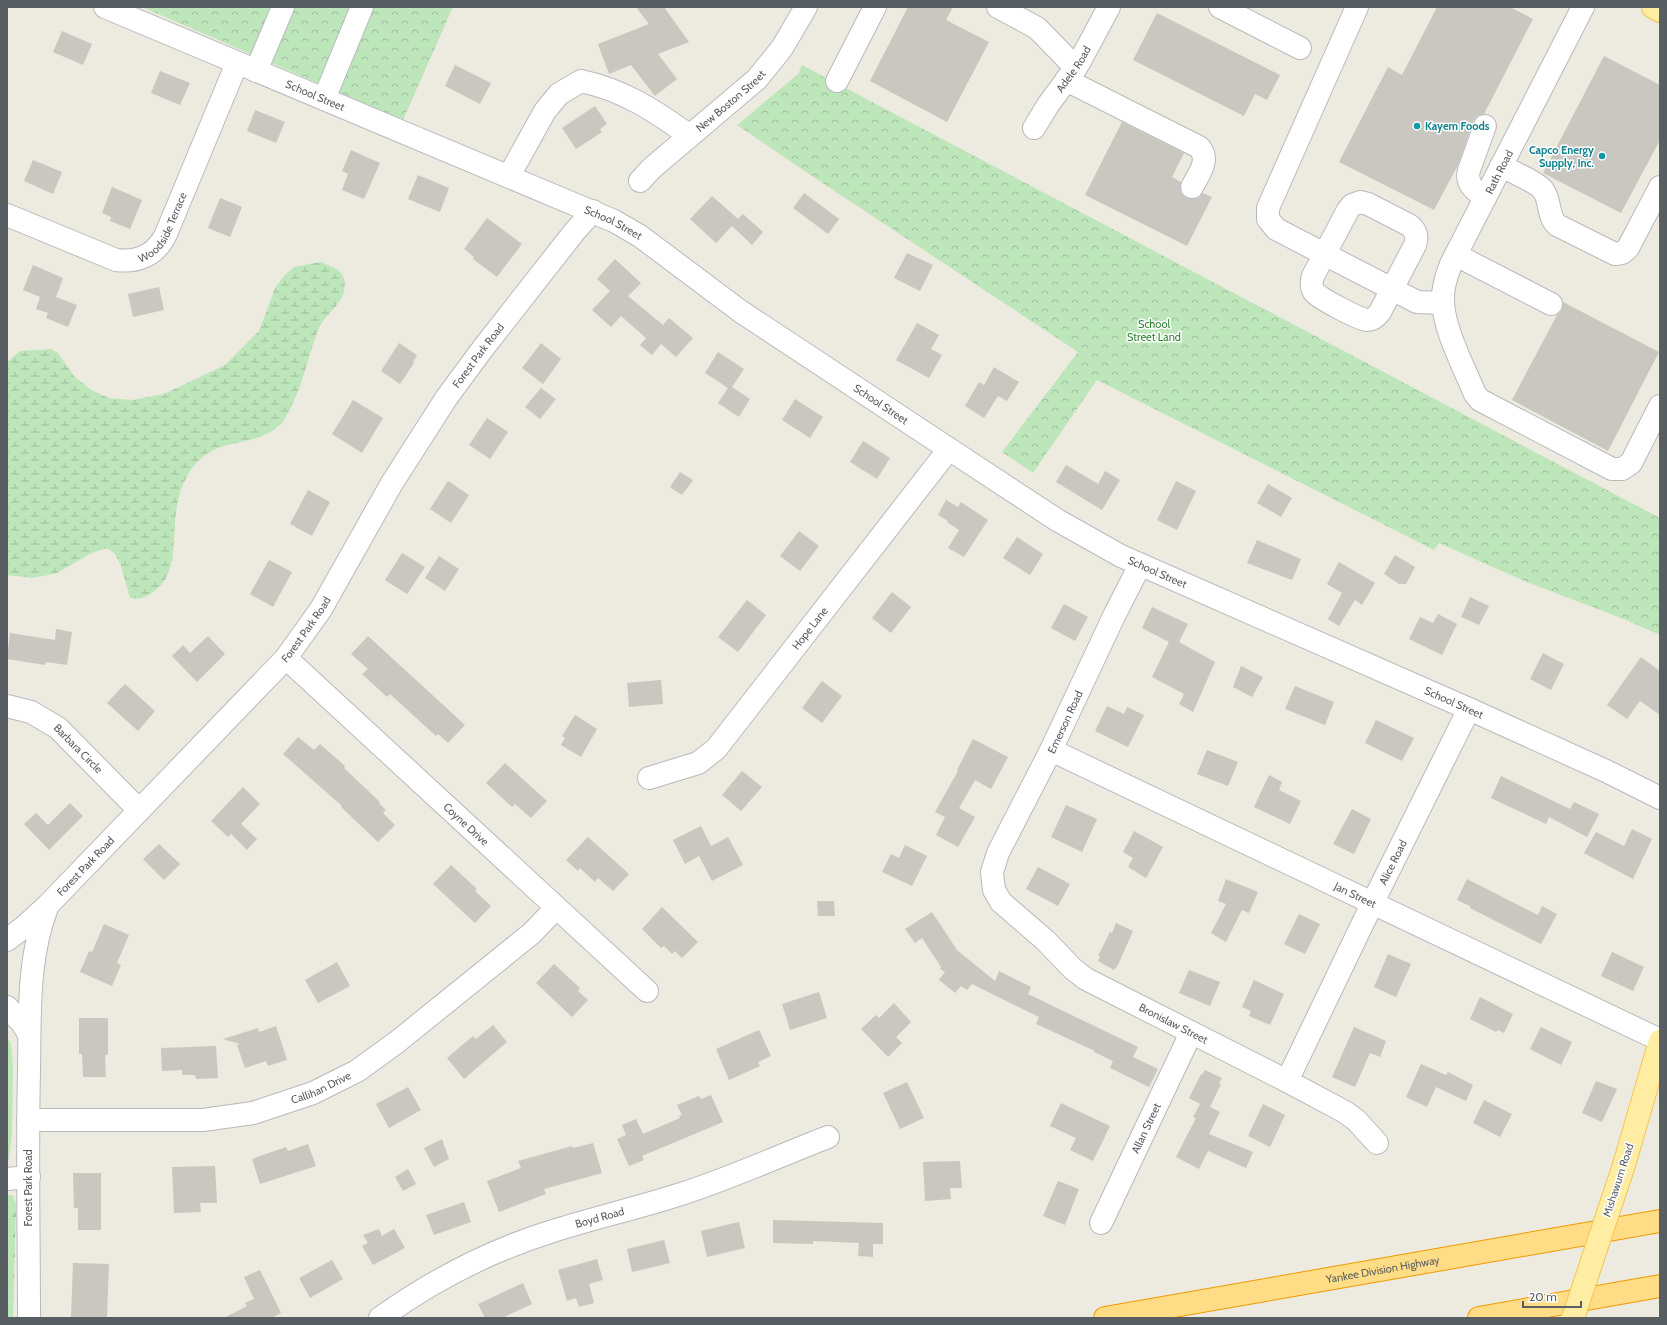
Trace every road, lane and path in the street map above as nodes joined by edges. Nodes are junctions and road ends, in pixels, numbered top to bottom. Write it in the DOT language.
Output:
graph roads {
  1 [pos="105,7"];
  2 [pos="283,7"];
  3 [pos="362,7"];
  4 [pos="806,7"];
  5 [pos="875,7"];
  6 [pos="998,7"];
  7 [pos="1109,7"];
  8 [pos="1220,7"];
  9 [pos="1357,7"];
  10 [pos="1583,7"];
  11 [pos="1300,48"];
  12 [pos="246,67"];
  13 [pos="1071,74"];
  14 [pos="837,81"];
  15 [pos="324,99"];
  16 [pos="1485,126"];
  17 [pos="1034,128"];
  18 [pos="690,136"];
  19 [pos="1501,166"];
  20 [pos="509,176"];
  21 [pos="640,181"];
  22 [pos="1192,187"];
  23 [pos="1660,187"];
  24 [pos="1485,198"];
  25 [pos="593,211"];
  26 [pos="7,215"];
  27 [pos="1325,254"];
  28 [pos="1456,255"];
  29 [pos="1392,289"];
  30 [pos="1443,303"];
  31 [pos="1551,304"];
  32 [pos="1660,406"];
  33 [pos="949,449"];
  34 [pos="1140,565"];
  35 [pos="286,658"];
  36 [pos="7,706"];
  37 [pos="1469,709"];
  38 [pos="1051,750"];
  39 [pos="649,778"];
  40 [pos="1660,798"];
  41 [pos="139,810"];
  42 [pos="992,878"];
  43 [pos="1373,902"];
  44 [pos="48,905"];
  45 [pos="556,908"];
  46 [pos="7,940"];
  47 [pos="646,990"];
  48 [pos="7,1007"];
  49 [pos="1191,1033"];
  50 [pos="29,1034"];
  51 [pos="1660,1041"];
  52 [pos="1288,1080"];
  53 [pos="28,1120"];
  54 [pos="828,1136"];
  55 [pos="1377,1143"];
  56 [pos="29,1177"];
  57 [pos="7,1180"];
  58 [pos="1660,1221"];
  59 [pos="1101,1223"];
  60 [pos="1660,1286"];
  61 [pos="29,1318"];
  62 [pos="380,1318"];
  63 [pos="1105,1318"];
  64 [pos="1479,1318"];
  65 [pos="1573,1318"];
  1 -- 12 [label="street, School Street"];
  2 -- 12 [label="street, Woodside Terrace"];
  3 -- 15 [label="street"];
  4 -- 18 [label="street, New Boston Street"];
  5 -- 14 [label="street"];
  6 -- 13 [label="street"];
  7 -- 13 [label="street, Adele Road"];
  8 -- 11 [label="street"];
  9 -- 27 [label="street"];
  10 -- 19 [label="street, Rath Road"];
  12 -- 15 [label="street, School Street"];
  12 -- 26 [label="street, Woodside Terrace"];
  13 -- 17 [label="street, Adele Road"];
  13 -- 22 [label="street"];
  15 -- 20 [label="street, School Street"];
  16 -- 24 [label="street"];
  18 -- 20 [label="street"];
  18 -- 21 [label="street, New Boston Street"];
  19 -- 23 [label="street"];
  19 -- 24 [label="street, Rath Road"];
  20 -- 25 [label="street, School Street"];
  24 -- 28 [label="street, Rath Road"];
  25 -- 33 [label="street, School Street"];
  25 -- 35 [label="street, Forest Park Road"];
  27 -- 29 [label="street"];
  27 -- 29 [label="street"];
  27 -- 29 [label="street"];
  28 -- 30 [label="street, Rath Road"];
  28 -- 31 [label="street"];
  29 -- 30 [label="street"];
  30 -- 32 [label="street, Rath Road"];
  33 -- 34 [label="street, School Street"];
  33 -- 39 [label="street, Hope Lane"];
  34 -- 37 [label="street, School Street"];
  34 -- 38 [label="street, Emerson Road"];
  35 -- 41 [label="street, Forest Park Road"];
  35 -- 45 [label="street, Coyne Drive"];
  36 -- 41 [label="street, Barbara Circle"];
  37 -- 40 [label="street, School Street"];
  37 -- 43 [label="street, Alice Road"];
  38 -- 42 [label="street, Emerson Road"];
  38 -- 43 [label="street, Jan Street"];
  41 -- 44 [label="street, Forest Park Road"];
  42 -- 49 [label="street, Bronislaw Street"];
  43 -- 51 [label="street, Jan Street"];
  43 -- 52 [label="street, Alice Road"];
  44 -- 46 [label="street"];
  44 -- 50 [label="street, Forest Park Road"];
  45 -- 47 [label="street, Coyne Drive"];
  45 -- 53 [label="street, Callihan Drive"];
  48 -- 50 [label="street"];
  49 -- 52 [label="street, Bronislaw Street"];
  49 -- 59 [label="street, Allan Street"];
  50 -- 53 [label="street, Forest Park Road"];
  51 -- 65 [label="main road, Mishawum Road, bridge"];
  52 -- 55 [label="street, Bronislaw Street"];
  53 -- 56 [label="street, Forest Park Road"];
  54 -- 62 [label="street, Boyd Road"];
  56 -- 57 [label="street"];
  56 -- 61 [label="street, Forest Park Road"];
  58 -- 63 [label="highway, Yankee Division Highway"];
  60 -- 64 [label="highway"];
}
